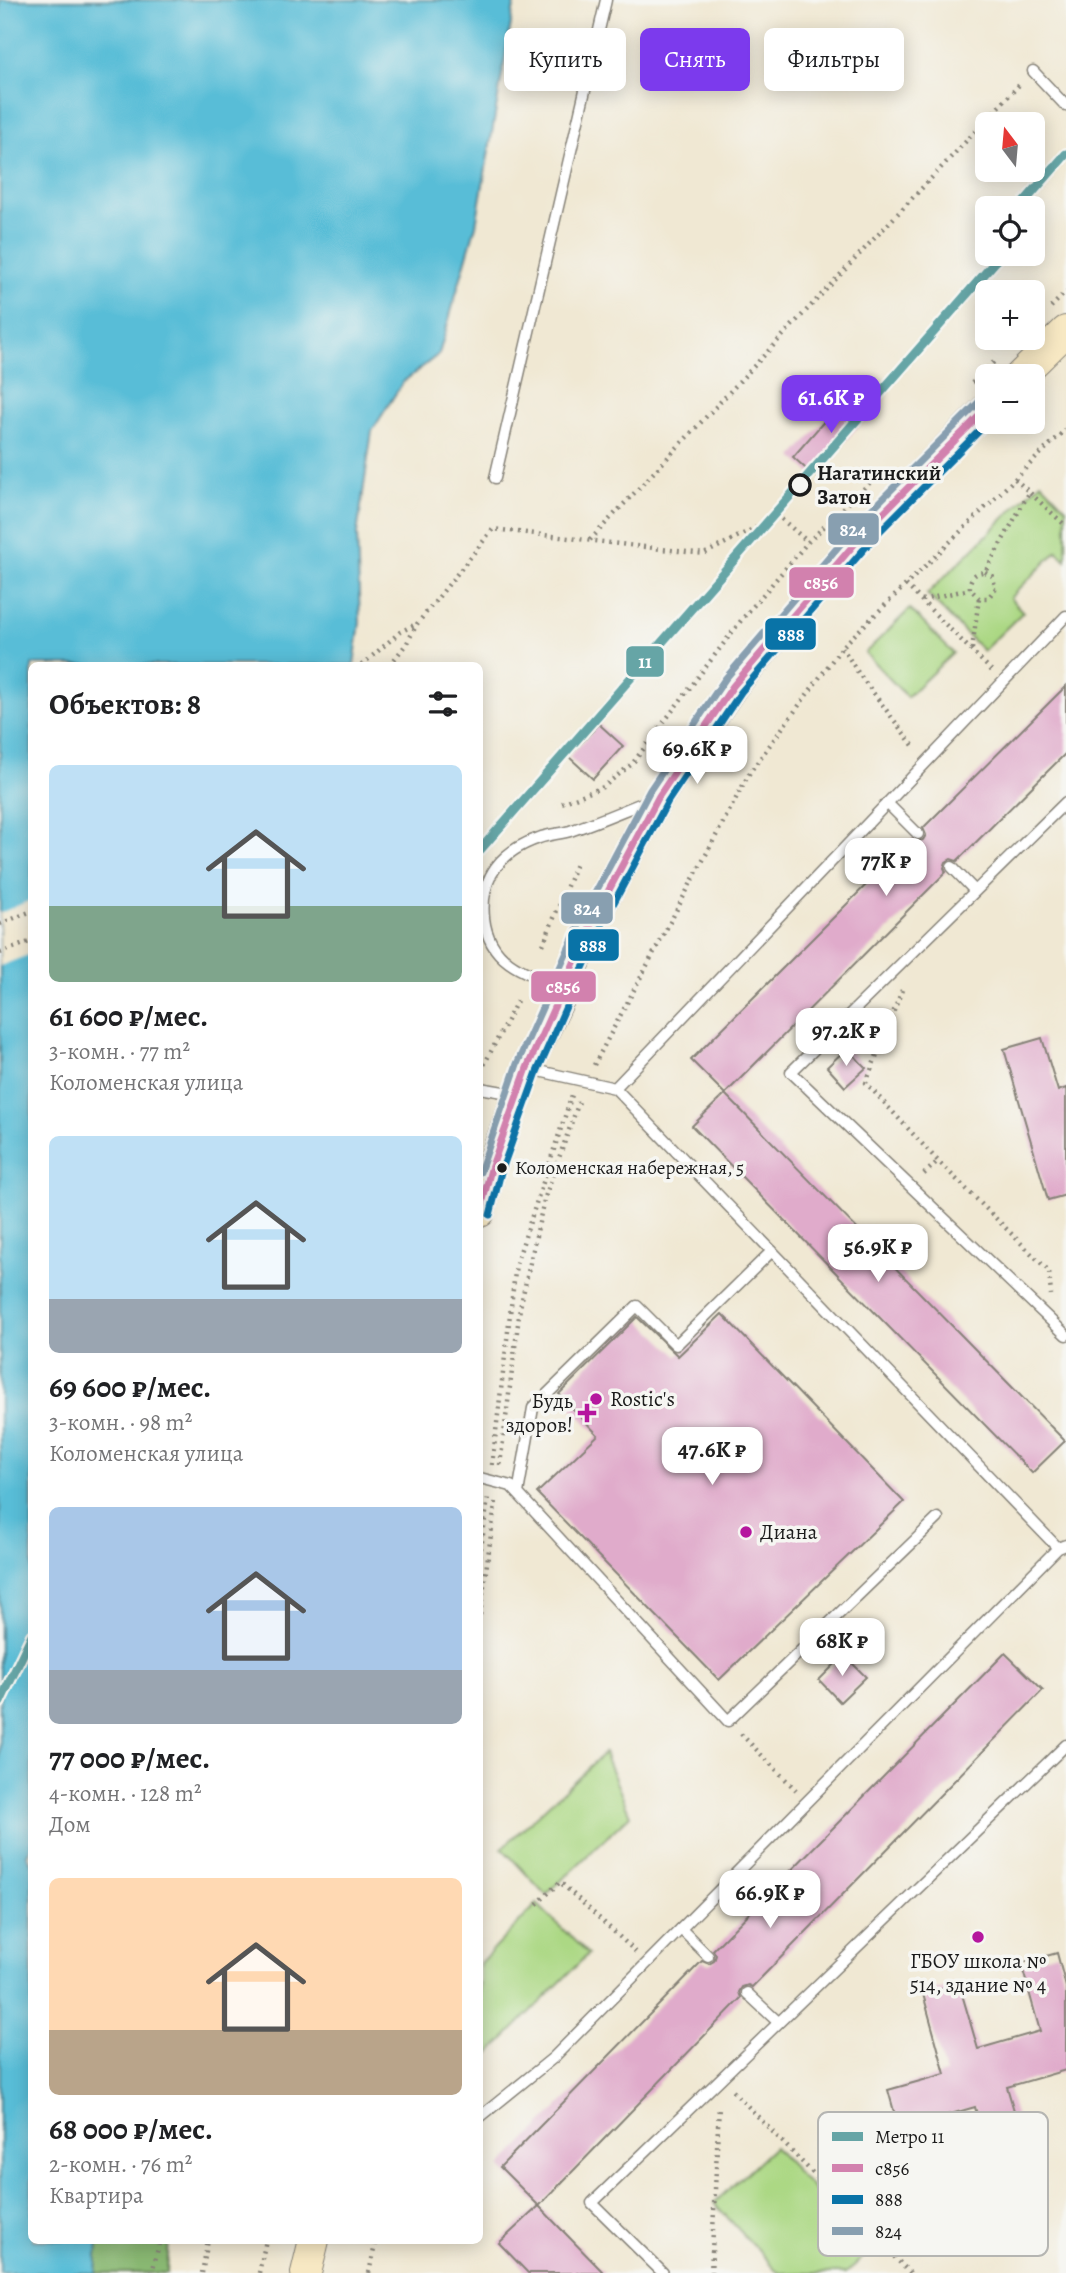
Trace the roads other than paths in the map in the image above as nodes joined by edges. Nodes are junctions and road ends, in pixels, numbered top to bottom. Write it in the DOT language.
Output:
graph roads {
  1 [pos="606,0"];
  2 [pos="1033,71"];
  3 [pos="1066,106"];
  4 [pos="1066,331"];
  5 [pos="1032,364"];
  6 [pos="975,420"];
  7 [pos="495,478"];
  8 [pos="1066,616"];
  9 [pos="659,796"];
  10 [pos="1066,802"];
  11 [pos="887,803"];
  12 [pos="918,834"];
  13 [pos="951,867"];
  14 [pos="975,891"];
  15 [pos="565,987"];
  16 [pos="522,1081"];
  17 [pos="483,1088"];
  18 [pos="615,1088"];
  19 [pos="483,1200"];
  20 [pos="772,1251"];
  21 [pos="1066,1335"];
  22 [pos="489,1480"];
  23 [pos="519,1493"];
  24 [pos="938,1518"];
  25 [pos="1062,1547"];
  26 [pos="1066,1745"];
  27 [pos="681,1929"];
  28 [pos="708,1956"];
  29 [pos="747,1993"];
  30 [pos="778,2022"];
  31 [pos="483,2115"];
  32 [pos="313,2244"];
  33 [pos="306,2273"];
  34 [pos="663,2273"];
  1 -- 7 [label="lane"];
  2 -- 3 [label="lane"];
  4 -- 5 [label="street"];
  6 -- 9 [label="street"];
  8 -- 11 [label="lane"];
  9 -- 15 [label="street"];
  9 -- 15 [label="lane"];
  10 -- 14 [label="lane"];
  11 -- 12 [label="lane"];
  11 -- 18 [label="lane"];
  13 -- 14 [label="lane"];
  14 -- 21 [label="lane"];
  15 -- 16 [label="street"];
  16 -- 17 [label="lane"];
  16 -- 18 [label="lane"];
  16 -- 19 [label="street"];
  18 -- 20 [label="lane"];
  20 -- 23 [label="lane"];
  20 -- 25 [label="lane"];
  22 -- 23 [label="lane"];
  23 -- 24 [label="lane"];
  25 -- 27 [label="lane"];
  26 -- 30 [label="lane"];
  27 -- 28 [label="lane"];
  27 -- 31 [label="lane"];
  29 -- 30 [label="lane"];
  30 -- 34 [label="lane"];
  32 -- 33 [label="street"];
}
